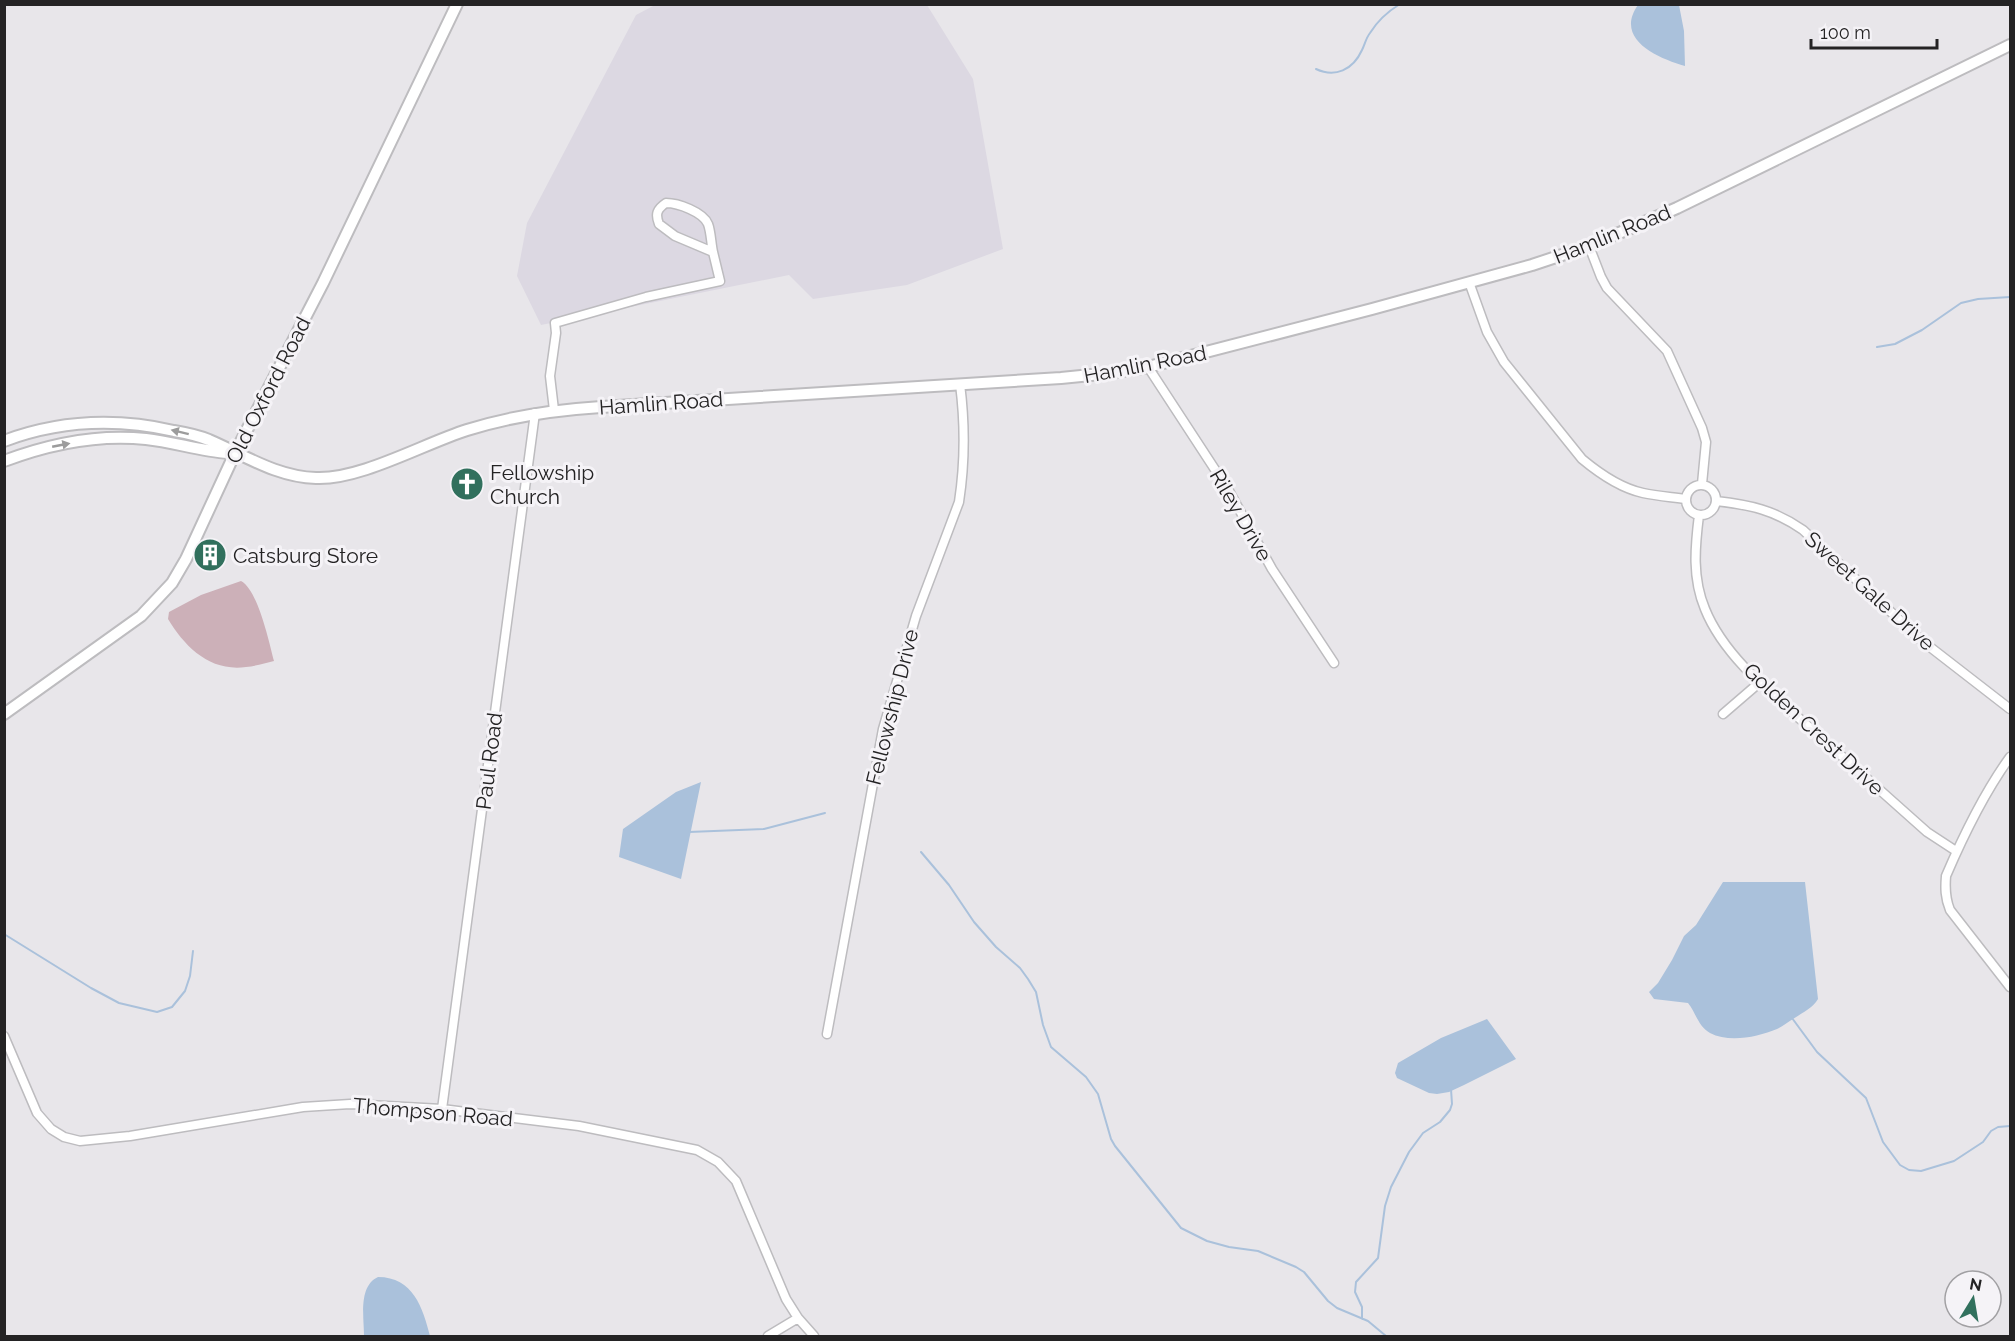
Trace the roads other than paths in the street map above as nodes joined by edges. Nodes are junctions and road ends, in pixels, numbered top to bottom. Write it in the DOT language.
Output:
graph roads {
  1 [pos="457,4"];
  2 [pos="2010,45"];
  3 [pos="1589,246"];
  4 [pos="713,252"];
  5 [pos="1469,282"];
  6 [pos="1148,367"];
  7 [pos="960,384"];
  8 [pos="554,410"];
  9 [pos="535,413"];
  10 [pos="4,441"];
  11 [pos="235,453"];
  12 [pos="4,461"];
  13 [pos="1702,484"];
  14 [pos="1686,499"];
  15 [pos="1716,501"];
  16 [pos="1699,515"];
  17 [pos="1334,663"];
  18 [pos="1759,683"];
  19 [pos="2010,709"];
  20 [pos="4,714"];
  21 [pos="1723,714"];
  22 [pos="2010,757"];
  23 [pos="1956,852"];
  24 [pos="2010,987"];
  25 [pos="827,1034"];
  26 [pos="4,1036"];
  27 [pos="442,1108"];
  28 [pos="798,1318"];
  29 [pos="768,1336"];
  30 [pos="814,1336"];
  1 -- 11 [label="street, Old Oxford Road"];
  2 -- 3 [label="street, Hamlin Road"];
  3 -- 5 [label="street, Hamlin Road"];
  3 -- 13 [label="street"];
  4 -- 4 [label="street"];
  4 -- 8 [label="street"];
  5 -- 6 [label="street, Hamlin Road"];
  5 -- 14 [label="street"];
  6 -- 7 [label="street, Hamlin Road"];
  6 -- 17 [label="street, Riley Drive"];
  7 -- 8 [label="street, Hamlin Road"];
  7 -- 25 [label="street, Fellowship Drive"];
  8 -- 9 [label="street, Hamlin Road"];
  9 -- 11 [label="street, Hamlin Road"];
  9 -- 27 [label="street, Paul Road"];
  11 -- 10 [label="street, Hamlin Road, one-way"];
  12 -- 11 [label="street, one-way"];
  11 -- 20 [label="street, Old Oxford Road"];
  13 -- 14 [label="street"];
  13 -- 15 [label="street"];
  14 -- 16 [label="street"];
  15 -- 16 [label="street"];
  15 -- 19 [label="street, Sweet Gale Drive"];
  16 -- 18 [label="street, Golden Crest Drive"];
  18 -- 21 [label="street"];
  18 -- 23 [label="street, Golden Crest Drive"];
  22 -- 23 [label="street"];
  23 -- 24 [label="street"];
  26 -- 27 [label="street, Thompson Road"];
  27 -- 28 [label="street, Thompson Road"];
  28 -- 29 [label="street"];
  28 -- 30 [label="street, Thompson Road"];
}
